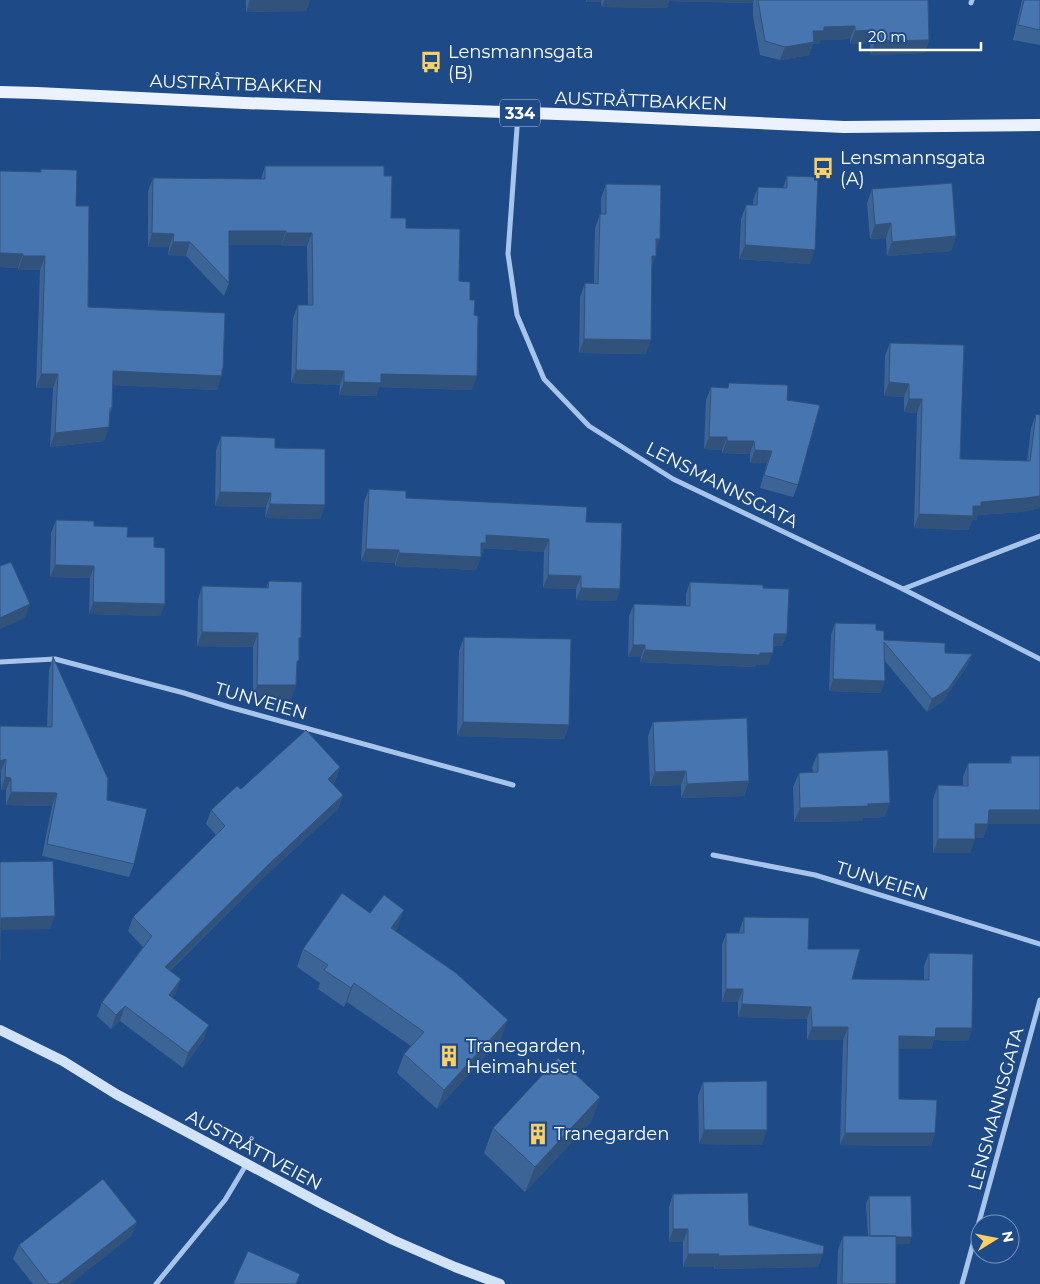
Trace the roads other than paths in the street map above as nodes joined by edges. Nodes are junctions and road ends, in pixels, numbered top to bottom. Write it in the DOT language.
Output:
graph roads {
  1 [pos="0,92"];
  2 [pos="518,113"];
  3 [pos="1040,125"];
  4 [pos="1040,536"];
  5 [pos="903,590"];
  6 [pos="1040,659"];
  7 [pos="0,662"];
  8 [pos="513,785"];
  9 [pos="713,855"];
  10 [pos="1040,944"];
  11 [pos="1040,1000"];
  12 [pos="0,1030"];
  13 [pos="246,1165"];
  14 [pos="156,1284"];
  15 [pos="500,1284"];
  16 [pos="962,1284"];
  1 -- 2 [label="main road, AUSTRÅTTBAKKEN / 334"];
  2 -- 3 [label="main road, AUSTRÅTTBAKKEN / 334"];
  2 -- 5 [label="street, LENSMANNSGATA"];
  4 -- 5 [label="street"];
  5 -- 6 [label="street, LENSMANNSGATA"];
  7 -- 8 [label="street, TUNVEIEN"];
  9 -- 10 [label="street, TUNVEIEN"];
  11 -- 16 [label="street, LENSMANNSGATA"];
  12 -- 13 [label="main road, AUSTRÅTTVEIEN"];
  13 -- 14 [label="street"];
  13 -- 15 [label="main road, AUSTRÅTTVEIEN"];
}
